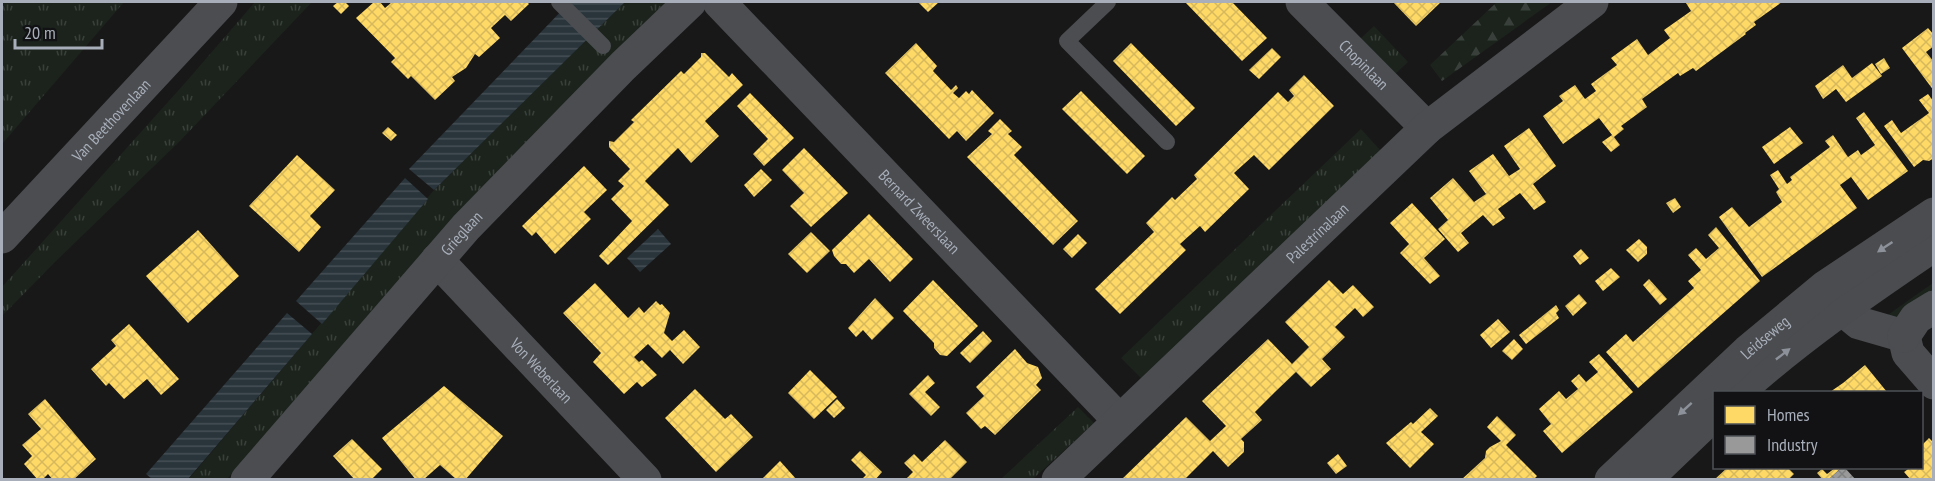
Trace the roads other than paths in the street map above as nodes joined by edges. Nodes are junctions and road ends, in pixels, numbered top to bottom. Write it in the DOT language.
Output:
graph roads {
  1 [pos="221,2"];
  2 [pos="559,2"];
  3 [pos="690,2"];
  4 [pos="719,2"];
  5 [pos="1108,2"];
  6 [pos="1302,2"];
  7 [pos="1592,2"];
  8 [pos="603,46"];
  9 [pos="1427,128"];
  10 [pos="1167,141"];
  11 [pos="1934,214"];
  12 [pos="2,237"];
  13 [pos="1934,245"];
  14 [pos="437,260"];
  15 [pos="1934,307"];
  16 [pos="1850,315"];
  17 [pos="1904,336"];
  18 [pos="1934,383"];
  19 [pos="1740,391"];
  20 [pos="1713,415"];
  21 [pos="1119,420"];
  22 [pos="247,480"];
  23 [pos="645,480"];
  24 [pos="1058,480"];
  25 [pos="1611,480"];
  26 [pos="1645,480"];
  1 -- 12 [label="street, Van Beethovenlaan"];
  2 -- 8 [label="lane"];
  3 -- 14 [label="street, Grieglaan"];
  4 -- 21 [label="street, Bernard Zweerslaan"];
  5 -- 10 [label="lane"];
  6 -- 9 [label="street, Chopinlaan"];
  7 -- 9 [label="street, Palestrinalaan"];
  9 -- 21 [label="street, Palestrinalaan"];
  11 -- 25 [label="main road, Leidseweg, one-way"];
  13 -- 16 [label="main road, Leidseweg"];
  14 -- 22 [label="street, Grieglaan"];
  14 -- 23 [label="street, Von Weberlaan"];
  15 -- 17 [label="street"];
  16 -- 17 [label="street"];
  19 -- 16 [label="main road, Leidseweg, one-way"];
  17 -- 18 [label="street"];
  20 -- 26 [label="main road"];
  21 -- 24 [label="street, Palestrinalaan"];
}
